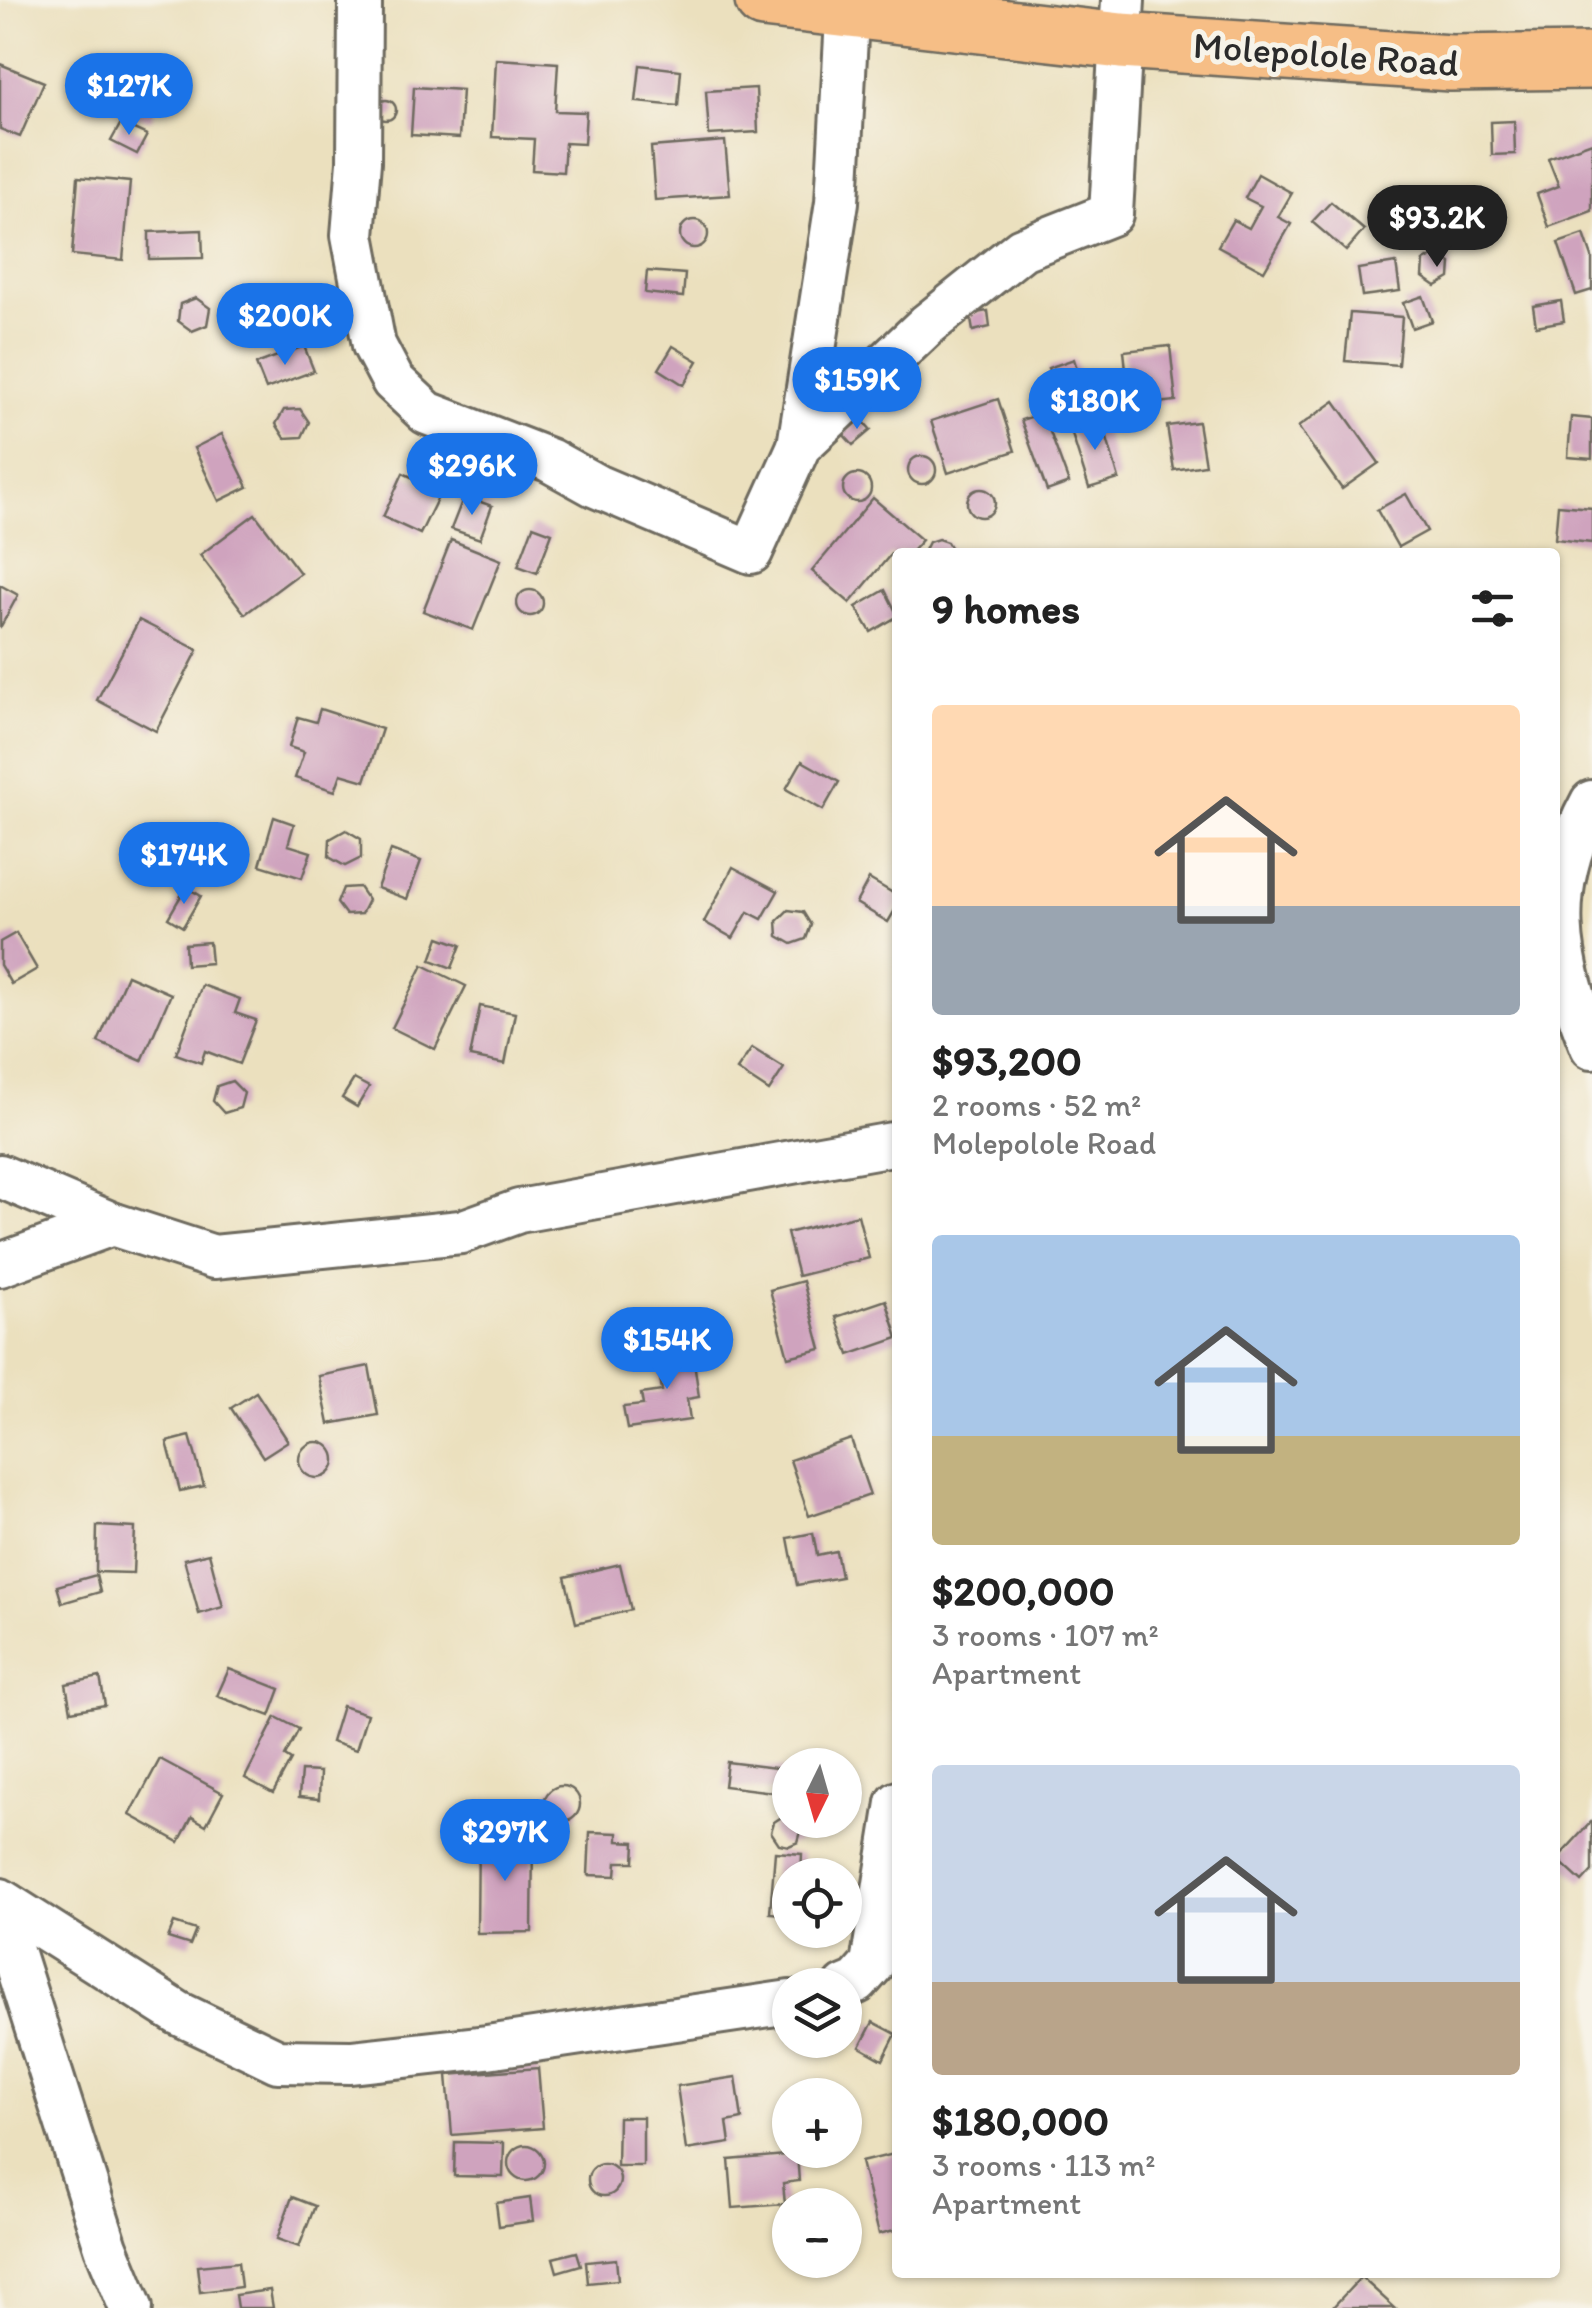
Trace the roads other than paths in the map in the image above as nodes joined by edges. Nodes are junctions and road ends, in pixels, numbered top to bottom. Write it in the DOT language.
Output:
graph roads {
  1 [pos="360,0"];
  2 [pos="763,0"];
  3 [pos="849,6"];
  4 [pos="1122,20"];
  5 [pos="1592,61"];
  6 [pos="800,446"];
  7 [pos="1592,802"];
  8 [pos="1560,914"];
  9 [pos="1560,940"];
  10 [pos="1573,997"];
  11 [pos="1592,1047"];
  12 [pos="892,1144"];
  13 [pos="0,1176"];
  14 [pos="112,1224"];
  15 [pos="0,1264"];
  16 [pos="892,1841"];
  17 [pos="0,1900"];
  18 [pos="0,1913"];
  19 [pos="862,1976"];
  20 [pos="772,2005"];
  21 [pos="131,2308"];
  1 -- 6 [label="street"];
  2 -- 3 [label="main road, Molepolole Road"];
  3 -- 4 [label="main road, Molepolole Road"];
  3 -- 6 [label="street"];
  4 -- 5 [label="main road, Molepolole Road"];
  4 -- 6 [label="street"];
  7 -- 8 [label="street"];
  9 -- 10 [label="street"];
  10 -- 11 [label="street"];
  12 -- 14 [label="street"];
  13 -- 14 [label="street"];
  14 -- 15 [label="street"];
  16 -- 19 [label="street"];
  17 -- 20 [label="street"];
  18 -- 21 [label="street"];
}
